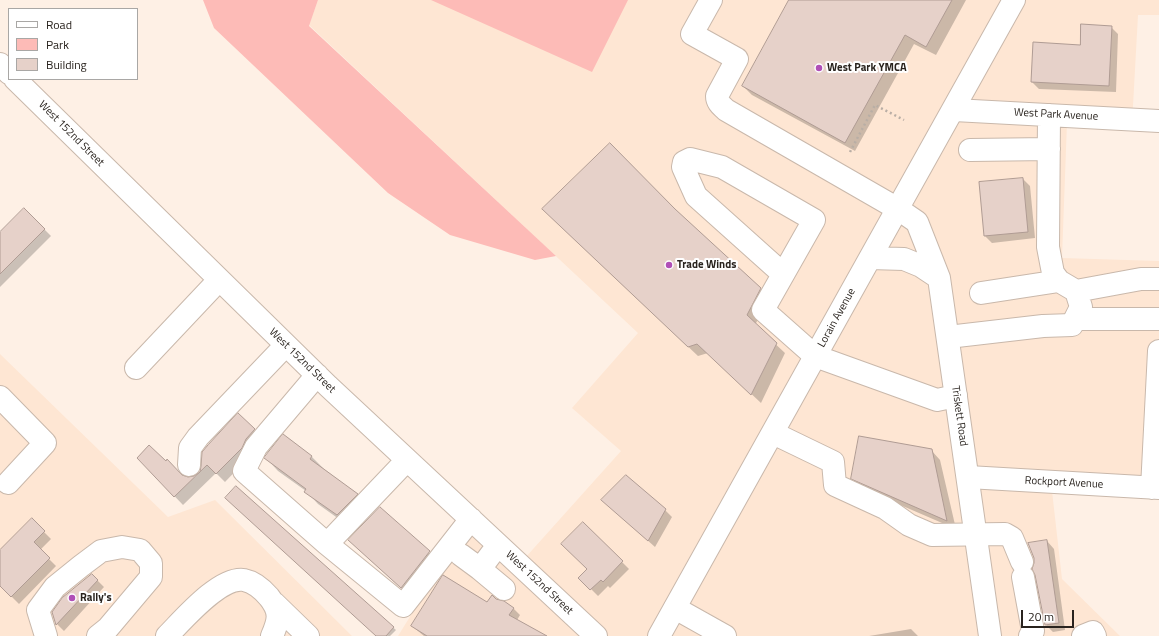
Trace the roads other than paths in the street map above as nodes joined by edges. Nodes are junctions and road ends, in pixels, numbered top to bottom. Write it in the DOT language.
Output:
graph roads {
  1 [pos="711,0"];
  2 [pos="1014,0"];
  3 [pos="0,64"];
  4 [pos="8,72"];
  5 [pos="17,80"];
  6 [pos="954,110"];
  7 [pos="1049,115"];
  8 [pos="1159,121"];
  9 [pos="1049,149"];
  10 [pos="970,150"];
  11 [pos="898,209"];
  12 [pos="870,258"];
  13 [pos="783,274"];
  14 [pos="939,278"];
  15 [pos="219,280"];
  16 [pos="1159,280"];
  17 [pos="1067,286"];
  18 [pos="981,293"];
  19 [pos="1075,319"];
  20 [pos="1159,319"];
  21 [pos="948,337"];
  22 [pos="286,345"];
  23 [pos="1159,351"];
  24 [pos="815,356"];
  25 [pos="136,368"];
  26 [pos="317,375"];
  27 [pos="956,396"];
  28 [pos="0,397"];
  29 [pos="773,433"];
  30 [pos="407,460"];
  31 [pos="189,465"];
  32 [pos="968,477"];
  33 [pos="3,483"];
  34 [pos="1156,488"];
  35 [pos="471,519"];
  36 [pos="976,533"];
  37 [pos="327,544"];
  38 [pos="498,545"];
  39 [pos="460,555"];
  40 [pos="480,569"];
  41 [pos="504,589"];
  42 [pos="274,603"];
  43 [pos="674,608"];
  44 [pos="587,633"];
  45 [pos="46,636"];
  46 [pos="98,636"];
  47 [pos="167,636"];
  48 [pos="272,636"];
  49 [pos="308,636"];
  50 [pos="659,636"];
  51 [pos="725,636"];
  52 [pos="990,636"];
  53 [pos="1030,636"];
  54 [pos="1083,636"];
  55 [pos="1095,636"];
  1 -- 11 [label="main road, Triskett Road"];
  2 -- 6 [label="main road, Lorain Avenue"];
  3 -- 4 [label="main road"];
  5 -- 15 [label="main road, West 152nd Street"];
  6 -- 7 [label="main road, West Park Avenue"];
  6 -- 11 [label="main road, Lorain Avenue"];
  7 -- 8 [label="main road, West Park Avenue"];
  7 -- 9 [label="main road"];
  9 -- 10 [label="main road"];
  9 -- 17 [label="main road"];
  11 -- 12 [label="main road, Lorain Avenue"];
  11 -- 14 [label="main road, Triskett Road"];
  12 -- 14 [label="main road"];
  12 -- 24 [label="main road, Lorain Avenue"];
  13 -- 13 [label="main road"];
  13 -- 24 [label="main road"];
  14 -- 21 [label="main road, Triskett Road"];
  15 -- 22 [label="main road, West 152nd Street"];
  15 -- 25 [label="main road"];
  16 -- 17 [label="main road"];
  17 -- 18 [label="main road"];
  17 -- 19 [label="main road"];
  19 -- 20 [label="main road"];
  19 -- 21 [label="main road"];
  21 -- 27 [label="main road, Triskett Road"];
  22 -- 26 [label="main road, West 152nd Street"];
  22 -- 31 [label="main road"];
  23 -- 34 [label="main road"];
  24 -- 27 [label="main road"];
  24 -- 29 [label="main road, Lorain Avenue"];
  26 -- 30 [label="main road, West 152nd Street"];
  26 -- 37 [label="main road"];
  27 -- 32 [label="main road, Triskett Road"];
  28 -- 33 [label="main road"];
  29 -- 36 [label="main road"];
  29 -- 43 [label="main road, Lorain Avenue"];
  30 -- 35 [label="main road, West 152nd Street"];
  30 -- 37 [label="main road"];
  32 -- 34 [label="main road, Rockport Avenue"];
  32 -- 36 [label="main road, Triskett Road"];
  35 -- 37 [label="main road"];
  35 -- 38 [label="main road, West 152nd Street"];
  36 -- 52 [label="main road, Triskett Road"];
  36 -- 53 [label="main road"];
  38 -- 40 [label="main road"];
  38 -- 44 [label="main road, West 152nd Street"];
  39 -- 40 [label="main road"];
  40 -- 41 [label="main road"];
  42 -- 47 [label="main road"];
  42 -- 48 [label="main road"];
  42 -- 49 [label="main road"];
  43 -- 50 [label="main road, Lorain Avenue"];
  43 -- 51 [label="main road"];
  45 -- 46 [label="main road"];
  54 -- 55 [label="main road"];
}
